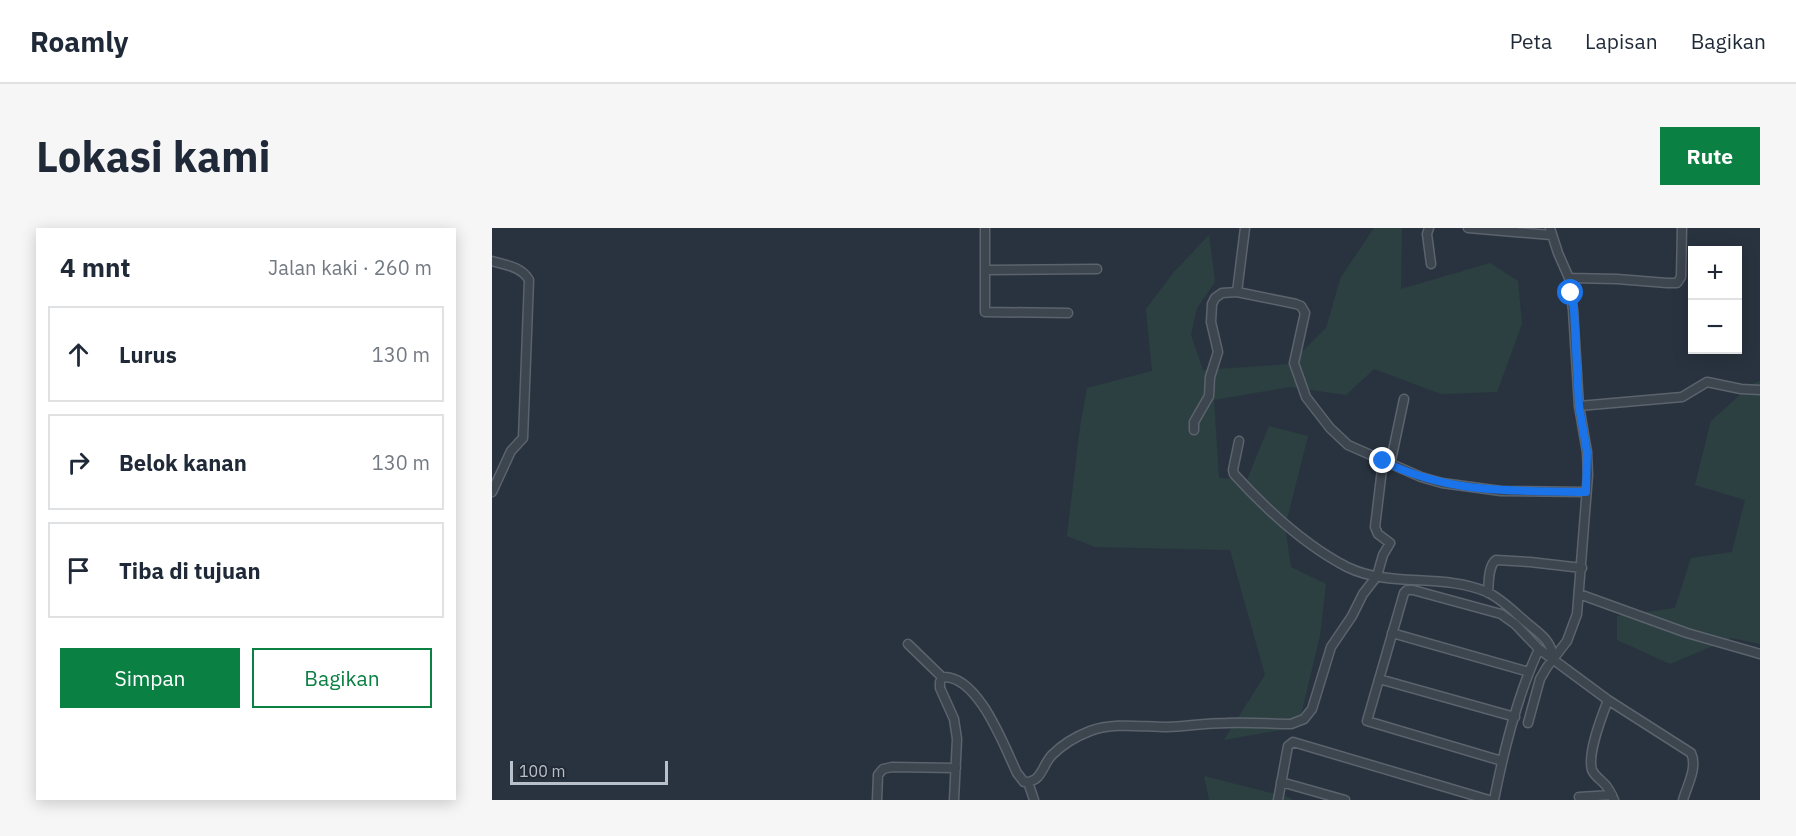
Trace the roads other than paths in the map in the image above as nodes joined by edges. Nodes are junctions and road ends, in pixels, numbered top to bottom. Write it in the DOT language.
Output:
graph roads {
  1 [pos="985,228"];
  2 [pos="1245,228"];
  3 [pos="1428,228"];
  4 [pos="1468,228"];
  5 [pos="1683,228"];
  6 [pos="1551,231"];
  7 [pos="492,261"];
  8 [pos="1431,264"];
  9 [pos="1097,269"];
  10 [pos="985,270"];
  11 [pos="1569,278"];
  12 [pos="1237,292"];
  13 [pos="1068,312"];
  14 [pos="1760,390"];
  15 [pos="1404,399"];
  16 [pos="1579,406"];
  17 [pos="1194,430"];
  18 [pos="1239,441"];
  19 [pos="1386,463"];
  20 [pos="492,492"];
  21 [pos="1586,492"];
  22 [pos="1582,568"];
  23 [pos="1377,576"];
  24 [pos="1488,593"];
  25 [pos="1579,594"];
  26 [pos="1392,633"];
  27 [pos="908,644"];
  28 [pos="1539,649"];
  29 [pos="1760,654"];
  30 [pos="1553,658"];
  31 [pos="1529,672"];
  32 [pos="942,677"];
  33 [pos="1379,679"];
  34 [pos="1608,700"];
  35 [pos="1515,717"];
  36 [pos="1528,723"];
  37 [pos="1502,761"];
  38 [pos="956,768"];
  39 [pos="1028,782"];
  40 [pos="1281,782"];
  41 [pos="1579,797"];
  42 [pos="1613,798"];
  43 [pos="878,800"];
  44 [pos="954,800"];
  45 [pos="1034,800"];
  46 [pos="1278,800"];
  47 [pos="1345,800"];
  48 [pos="1490,800"];
  49 [pos="1494,800"];
  50 [pos="1683,800"];
  1 -- 10 [label="street"];
  2 -- 12 [label="street"];
  3 -- 8 [label="street"];
  4 -- 6 [label="street"];
  5 -- 11 [label="street"];
  6 -- 11 [label="street"];
  7 -- 20 [label="street"];
  9 -- 10 [label="street"];
  10 -- 13 [label="street"];
  11 -- 16 [label="street"];
  12 -- 17 [label="street"];
  12 -- 19 [label="street"];
  14 -- 16 [label="street"];
  15 -- 19 [label="street"];
  16 -- 21 [label="street"];
  18 -- 23 [label="street"];
  19 -- 21 [label="street"];
  19 -- 23 [label="street"];
  21 -- 22 [label="street"];
  22 -- 24 [label="street"];
  22 -- 25 [label="street"];
  23 -- 24 [label="street"];
  23 -- 39 [label="street"];
  24 -- 30 [label="street"];
  25 -- 29 [label="street"];
  25 -- 30 [label="street"];
  26 -- 28 [label="street"];
  26 -- 31 [label="street"];
  26 -- 33 [label="street"];
  27 -- 32 [label="street"];
  28 -- 30 [label="street"];
  28 -- 31 [label="street"];
  30 -- 34 [label="street"];
  30 -- 36 [label="street"];
  31 -- 35 [label="street"];
  32 -- 38 [label="street"];
  32 -- 39 [label="street"];
  33 -- 35 [label="street"];
  33 -- 37 [label="street"];
  34 -- 42 [label="street"];
  34 -- 50 [label="street"];
  35 -- 37 [label="street"];
  37 -- 49 [label="street"];
  38 -- 43 [label="street"];
  38 -- 44 [label="street"];
  39 -- 45 [label="street"];
  40 -- 46 [label="street"];
  40 -- 47 [label="street"];
  40 -- 48 [label="street"];
  41 -- 42 [label="street"];
}
